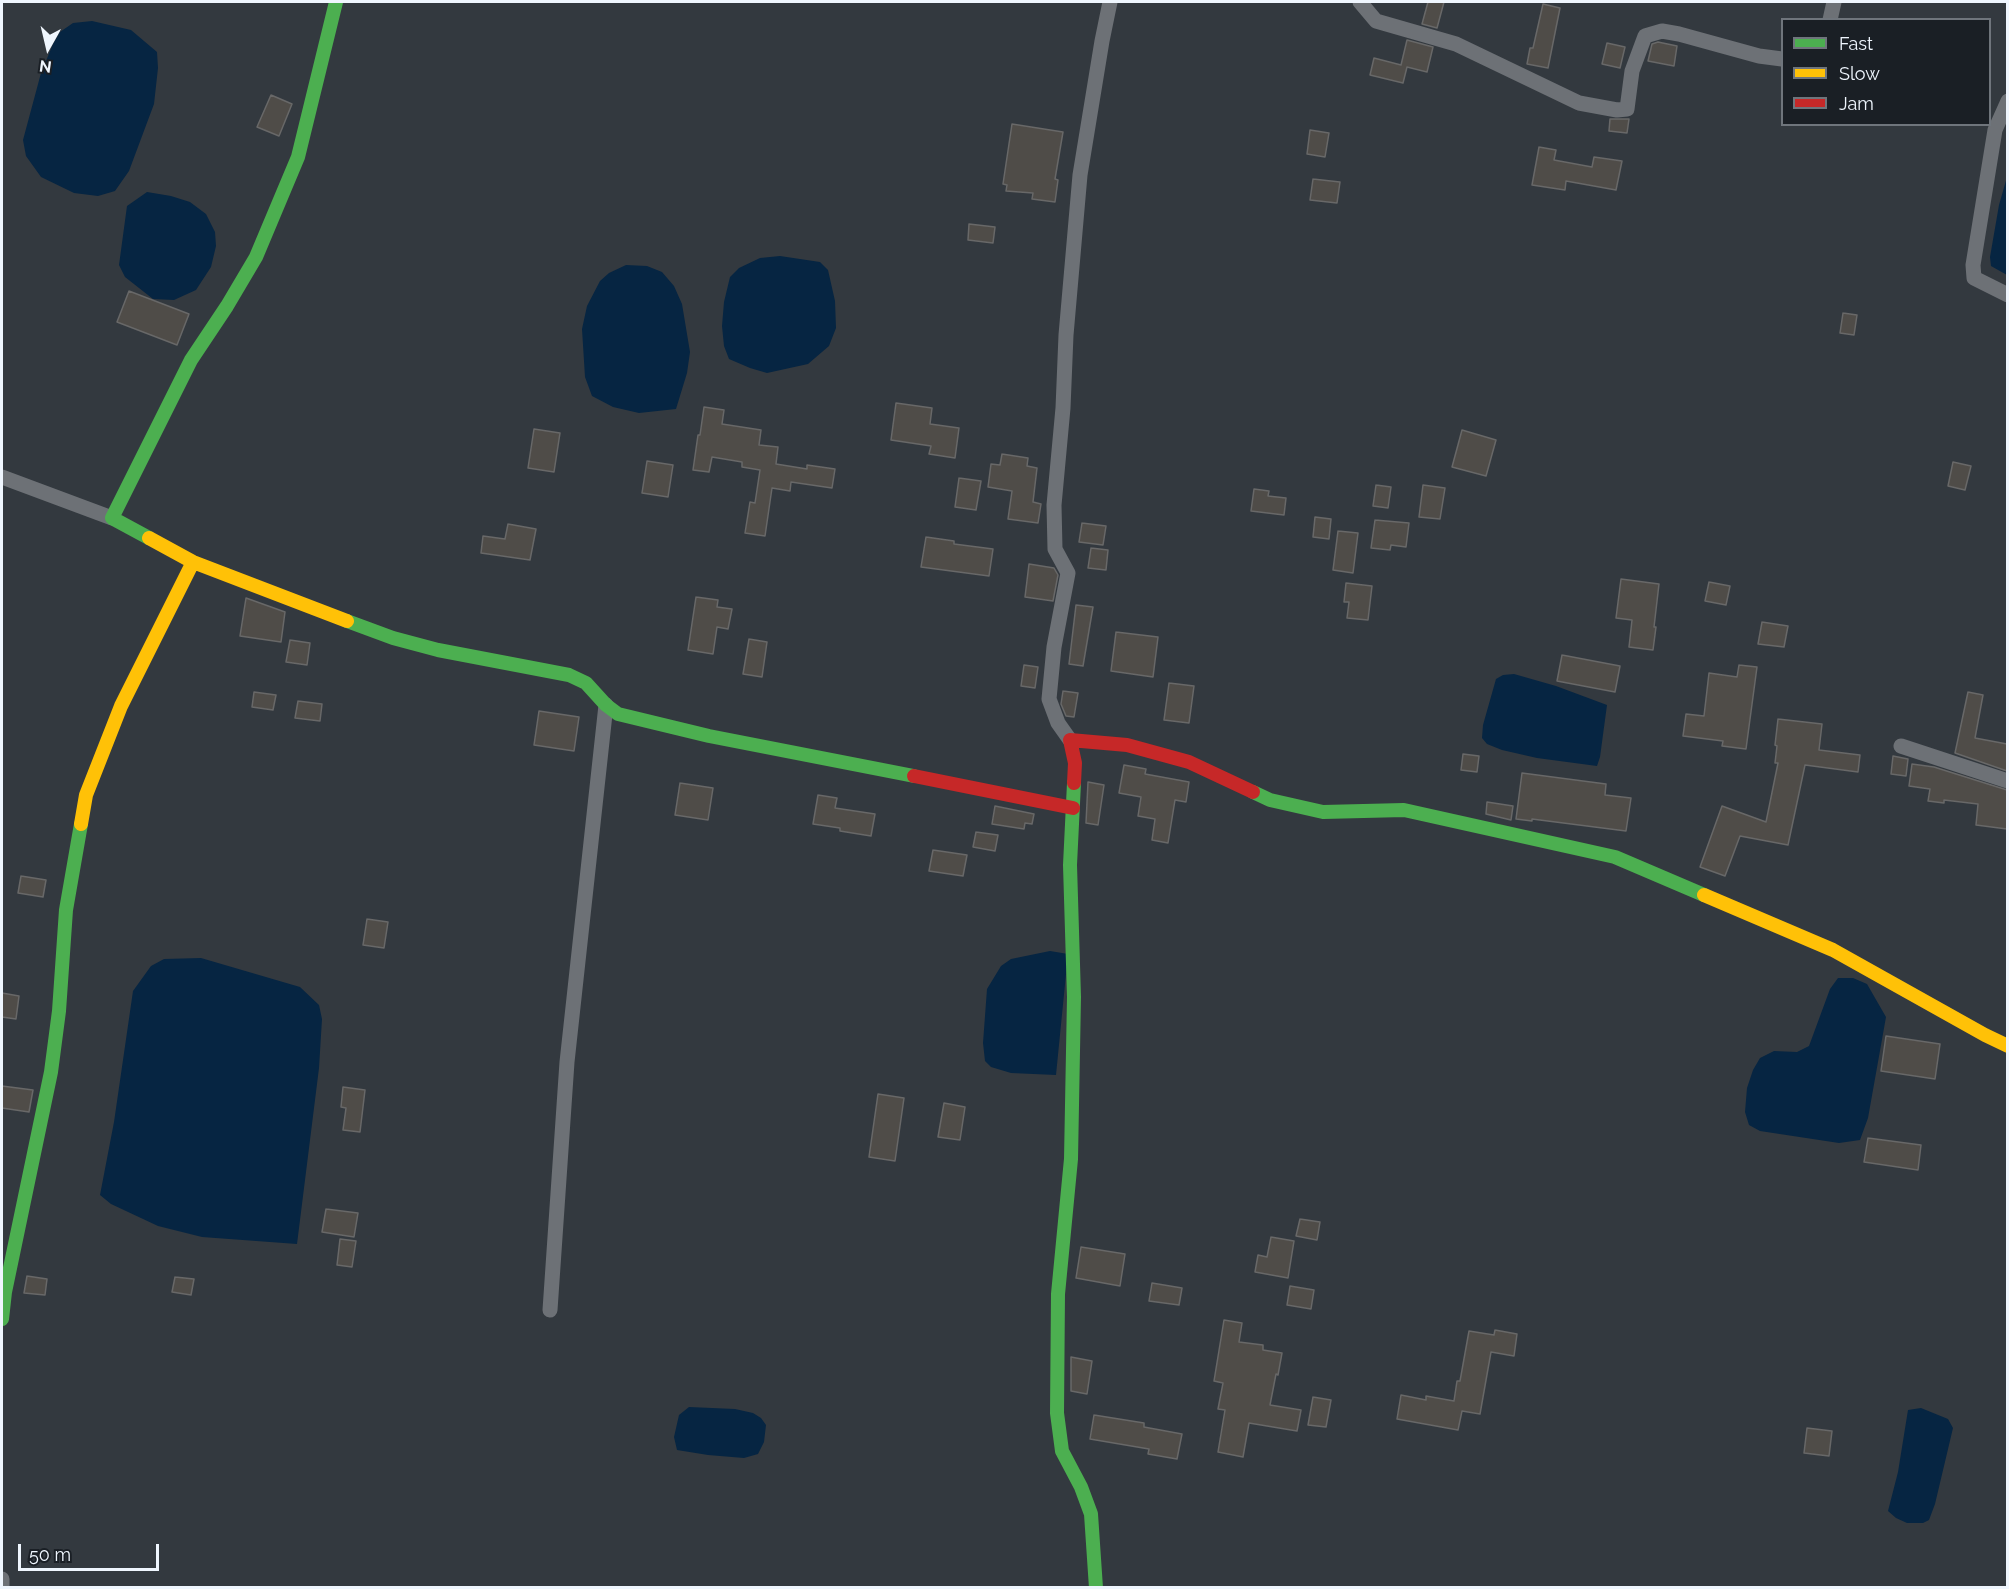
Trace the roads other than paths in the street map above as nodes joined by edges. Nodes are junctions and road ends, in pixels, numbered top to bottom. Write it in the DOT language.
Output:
graph roads {
  1 [pos="336,2"];
  2 [pos="1110,2"];
  3 [pos="1360,2"];
  4 [pos="1834,2"];
  5 [pos="1830,18"];
  6 [pos="1781,59"];
  7 [pos="2007,101"];
  8 [pos="2007,296"];
  9 [pos="2,477"];
  10 [pos="112,518"];
  11 [pos="193,562"];
  12 [pos="606,705"];
  13 [pos="1070,740"];
  14 [pos="1900,746"];
  15 [pos="2007,781"];
  16 [pos="1073,808"];
  17 [pos="2007,1046"];
  18 [pos="550,1310"];
  19 [pos="2,1319"];
  20 [pos="2,1579"];
  21 [pos="3,1587"];
  22 [pos="1096,1587"];
  1 -- 10 [label="street"];
  2 -- 13 [label="street"];
  3 -- 6 [label="street"];
  4 -- 5 [label="street"];
  7 -- 8 [label="street"];
  9 -- 10 [label="street"];
  10 -- 11 [label="street"];
  11 -- 12 [label="street"];
  11 -- 19 [label="street"];
  12 -- 16 [label="street"];
  12 -- 18 [label="street"];
  13 -- 16 [label="street"];
  13 -- 17 [label="street"];
  14 -- 15 [label="street"];
  16 -- 22 [label="street"];
  20 -- 21 [label="street"];
}
